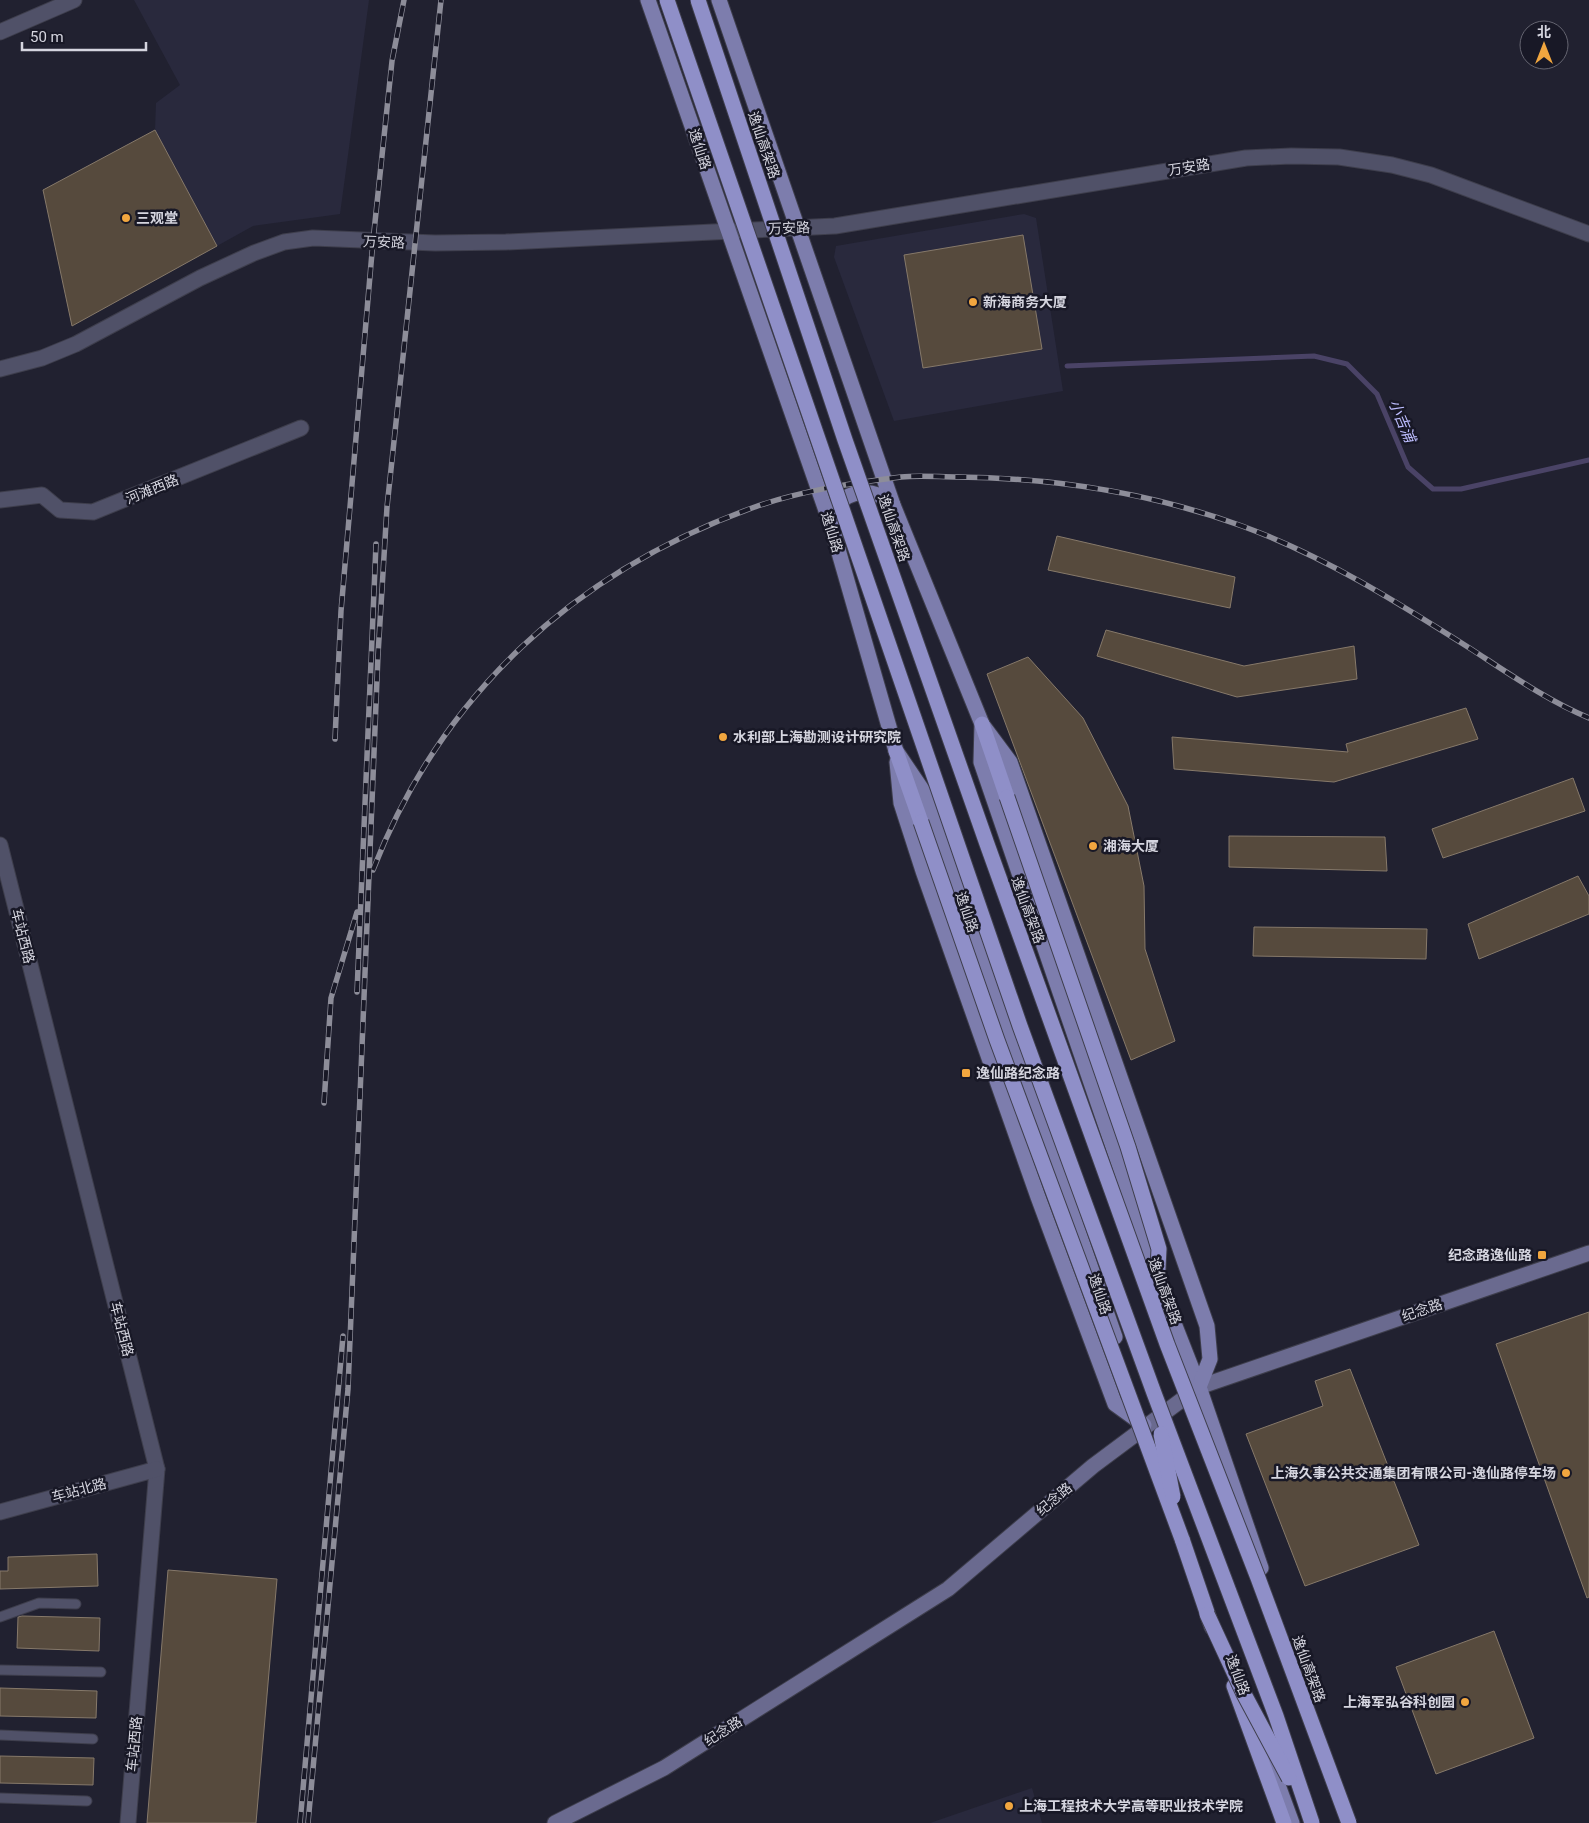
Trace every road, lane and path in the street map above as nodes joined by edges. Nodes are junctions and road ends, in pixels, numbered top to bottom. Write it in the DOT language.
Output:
graph roads {
  1 [pos="74,0"];
  2 [pos="648,0"];
  3 [pos="667,0"];
  4 [pos="698,0"];
  5 [pos="719,0"];
  6 [pos="0,32"];
  7 [pos="797,229"];
  8 [pos="727,230"];
  9 [pos="1589,234"];
  10 [pos="0,369"];
  11 [pos="302,428"];
  12 [pos="0,500"];
  13 [pos="893,506"];
  14 [pos="831,525"];
  15 [pos="982,724"];
  16 [pos="896,751"];
  17 [pos="0,844"];
  18 [pos="1589,1252"];
  19 [pos="1156,1312"];
  20 [pos="1199,1387"];
  21 [pos="1154,1393"];
  22 [pos="1146,1426"];
  23 [pos="157,1469"];
  24 [pos="0,1512"];
  25 [pos="1182,1539"];
  26 [pos="76,1604"];
  27 [pos="1207,1614"];
  28 [pos="0,1617"];
  29 [pos="0,1670"];
  30 [pos="101,1672"];
  31 [pos="0,1735"];
  32 [pos="93,1739"];
  33 [pos="0,1798"];
  34 [pos="88,1801"];
  35 [pos="1312,1822"];
  36 [pos="128,1823"];
  37 [pos="555,1823"];
  38 [pos="1284,1823"];
  39 [pos="1292,1823"];
  40 [pos="1349,1823"];
  41 [pos="1354,1823"];
  1 -- 6 [label="street"];
  2 -- 8 [label="main road, 逸仙路"];
  3 -- 21 [label="highway, bridge"];
  4 -- 19 [label="highway, 逸仙高架路, bridge"];
  5 -- 7 [label="main road"];
  7 -- 8 [label="street, 万安路"];
  7 -- 9 [label="street, 万安路"];
  7 -- 13 [label="main road"];
  8 -- 10 [label="street, 万安路"];
  8 -- 14 [label="main road, 逸仙路"];
  11 -- 12 [label="street, 河滩西路"];
  13 -- 14 [label="main road"];
  13 -- 15 [label="main road"];
  14 -- 16 [label="main road, 逸仙路"];
  15 -- 19 [label="highway, bridge"];
  15 -- 20 [label="main road"];
  15 -- 20 [label="main road"];
  16 -- 22 [label="main road, 逸仙路"];
  16 -- 22 [label="main road"];
  16 -- 25 [label="highway, bridge"];
  17 -- 23 [label="street, 车站西路"];
  18 -- 20 [label="street, 纪念路"];
  19 -- 40 [label="highway, 逸仙高架路, bridge"];
  20 -- 22 [label="street, 纪念路"];
  20 -- 41 [label="main road"];
  21 -- 25 [label="highway, bridge"];
  21 -- 35 [label="highway, bridge"];
  22 -- 37 [label="street, 纪念路"];
  22 -- 39 [label="main road, 逸仙路"];
  23 -- 24 [label="street, 车站北路"];
  23 -- 36 [label="street, 车站西路"];
  25 -- 27 [label="highway"];
  26 -- 28 [label="lane"];
  27 -- 35 [label="highway, bridge"];
  27 -- 38 [label="highway, bridge"];
  29 -- 30 [label="lane"];
  31 -- 32 [label="lane"];
  33 -- 34 [label="lane"];
}
